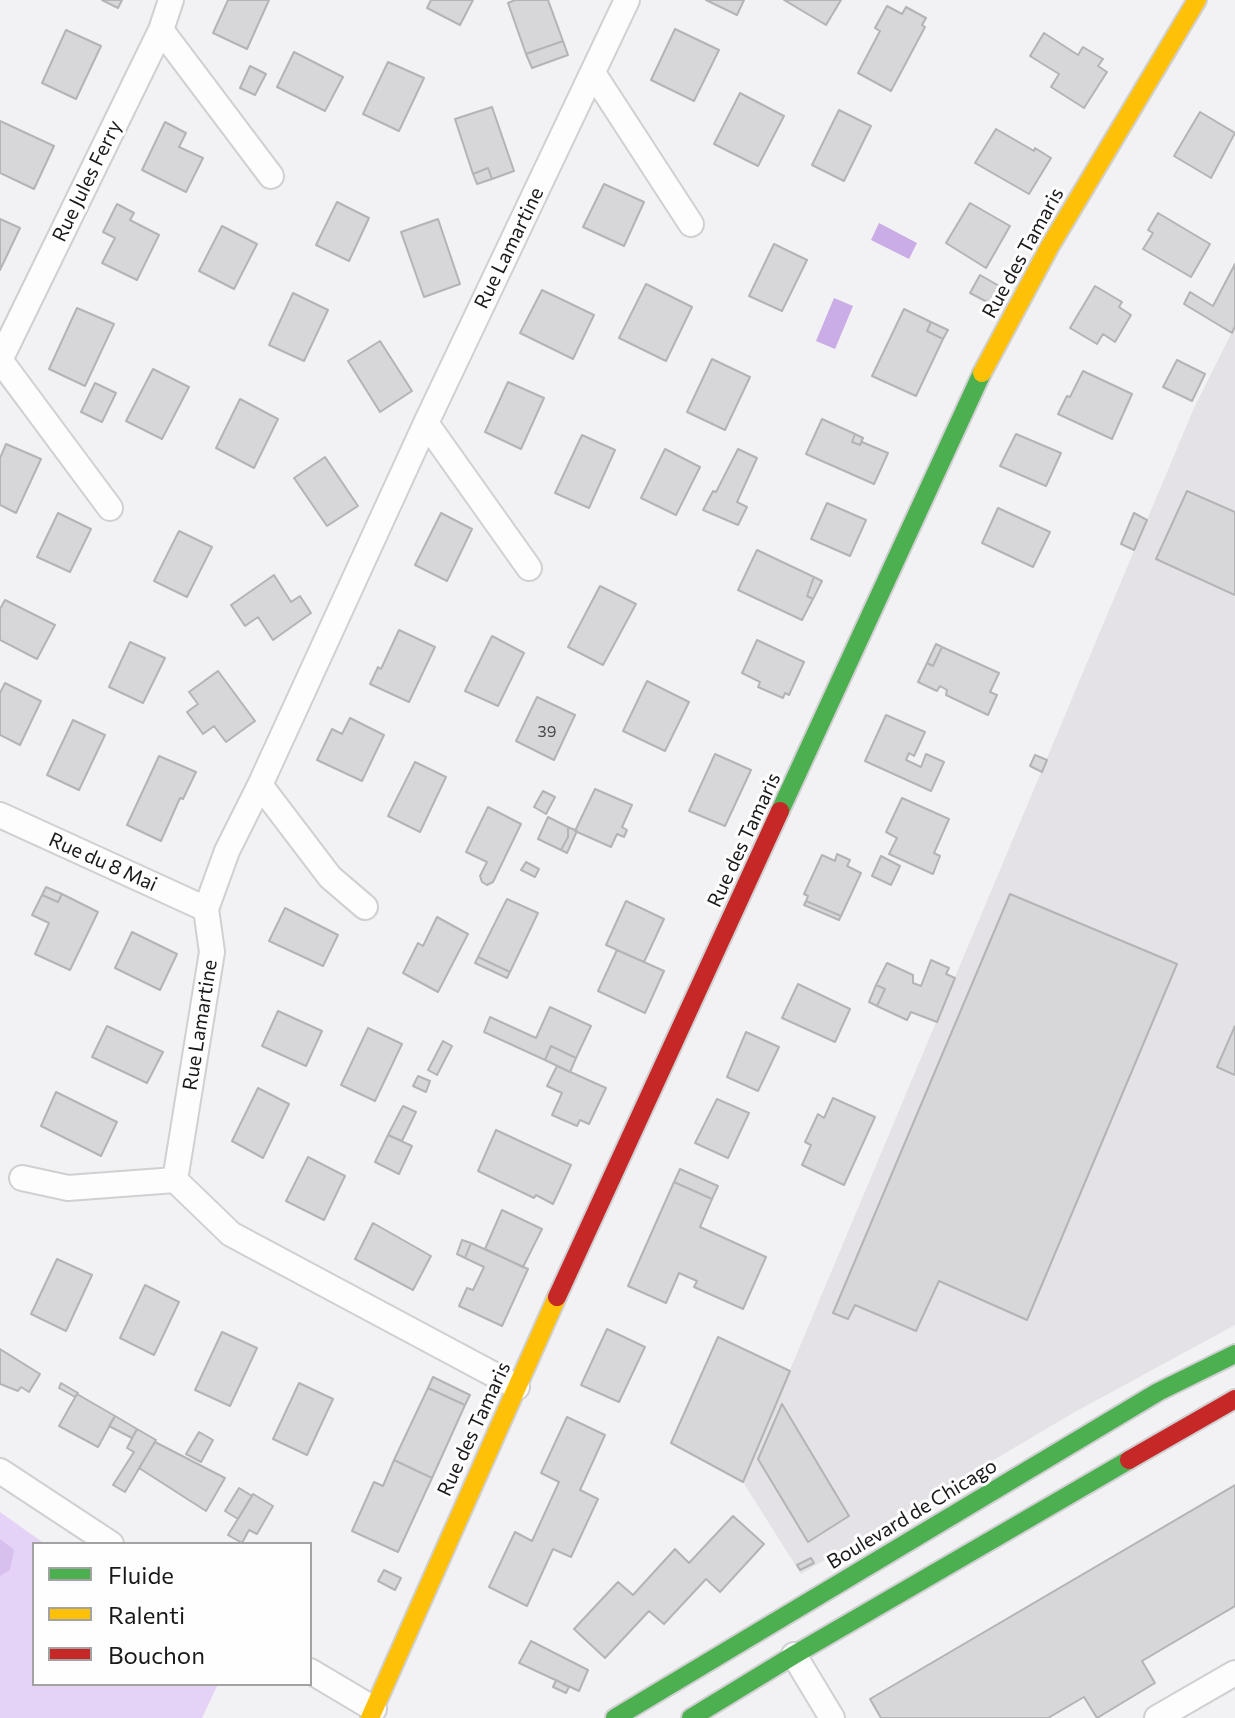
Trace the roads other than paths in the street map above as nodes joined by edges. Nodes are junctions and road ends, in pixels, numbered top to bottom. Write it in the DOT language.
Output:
graph roads {
  1 [pos="171,0"];
  2 [pos="627,0"];
  3 [pos="1197,0"];
  4 [pos="161,30"];
  5 [pos="593,73"];
  6 [pos="271,176"];
  7 [pos="691,224"];
  8 [pos="0,360"];
  9 [pos="426,423"];
  10 [pos="110,508"];
  11 [pos="529,568"];
  12 [pos="260,785"];
  13 [pos="0,815"];
  14 [pos="365,907"];
  15 [pos="206,909"];
  16 [pos="22,1178"];
  17 [pos="175,1180"];
  18 [pos="1235,1354"];
  19 [pos="517,1387"];
  20 [pos="1235,1399"];
  21 [pos="0,1471"];
  22 [pos="108,1542"];
  23 [pos="794,1655"];
  24 [pos="312,1672"];
  25 [pos="1235,1673"];
  26 [pos="372,1714"];
  27 [pos="615,1718"];
  28 [pos="691,1718"];
  29 [pos="832,1718"];
  30 [pos="1157,1718"];
  1 -- 4 [label="street, Rue Jules Ferry"];
  2 -- 5 [label="street, Rue Lamartine"];
  3 -- 19 [label="street, Rue des Tamaris"];
  4 -- 6 [label="street"];
  4 -- 8 [label="street, Rue Jules Ferry"];
  5 -- 7 [label="street"];
  5 -- 9 [label="street, Rue Lamartine"];
  8 -- 10 [label="street"];
  9 -- 11 [label="street"];
  9 -- 12 [label="street, Rue Lamartine"];
  12 -- 14 [label="street"];
  12 -- 15 [label="street, Rue Lamartine"];
  13 -- 15 [label="street, Rue du 8 Mai"];
  15 -- 17 [label="street, Rue Lamartine"];
  16 -- 17 [label="street"];
  17 -- 19 [label="street"];
  18 -- 27 [label="street, Boulevard de Chicago"];
  19 -- 26 [label="street, Rue des Tamaris"];
  20 -- 23 [label="street"];
  21 -- 22 [label="street"];
  23 -- 28 [label="street"];
  23 -- 29 [label="street"];
  24 -- 26 [label="street"];
  25 -- 30 [label="street"];
}
